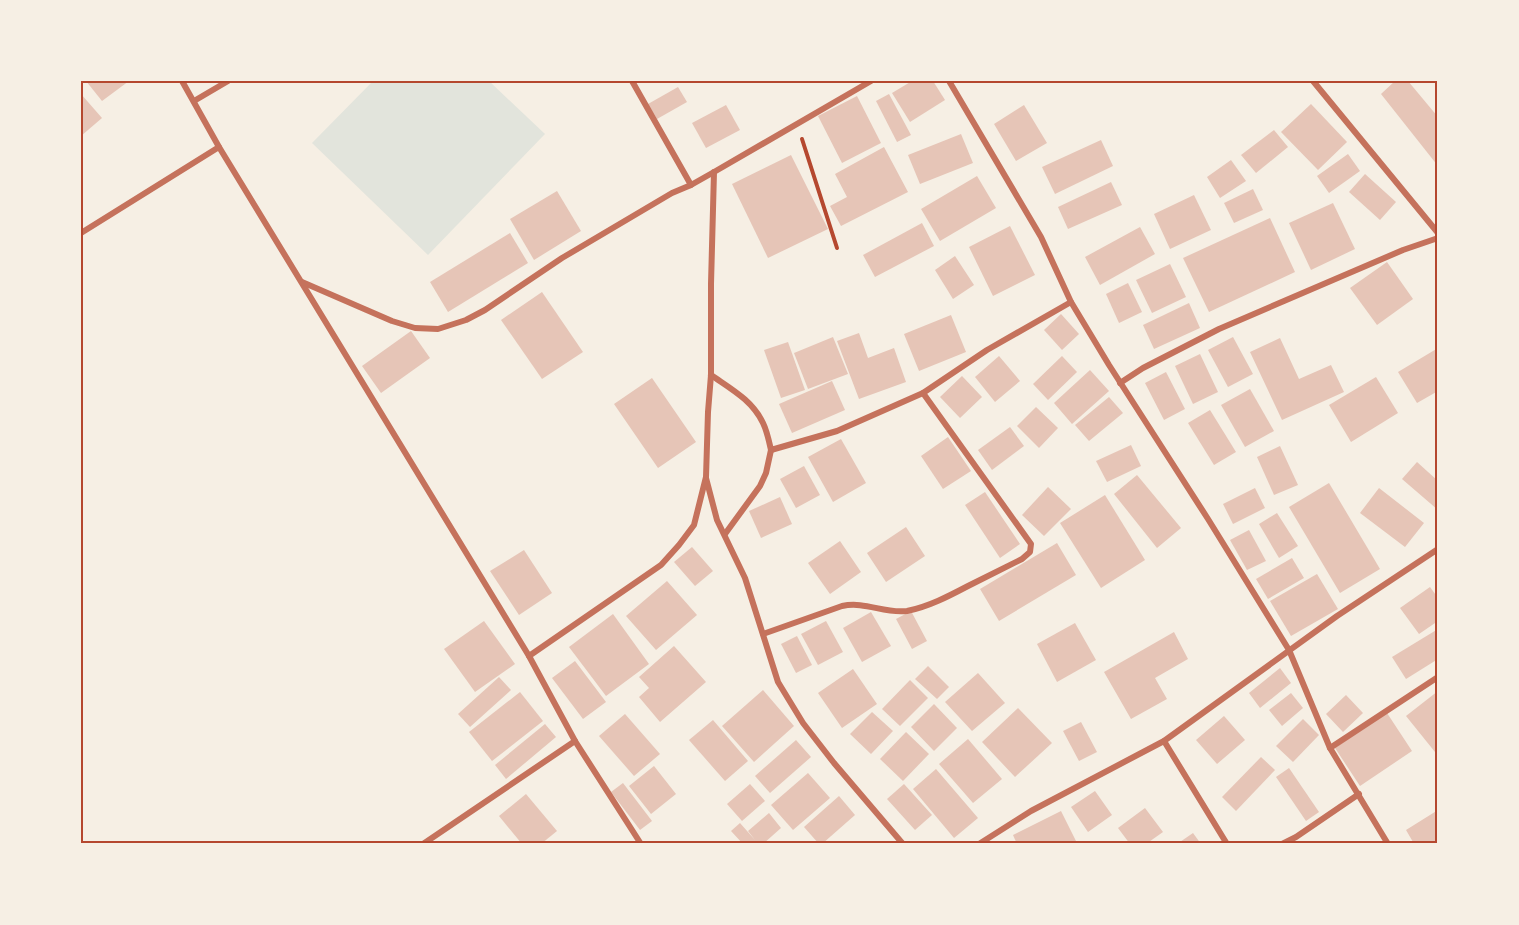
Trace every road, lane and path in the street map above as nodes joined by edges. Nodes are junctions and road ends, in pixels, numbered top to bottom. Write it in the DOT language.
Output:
graph roads {
  1 [pos="182,81"];
  2 [pos="228,81"];
  3 [pos="632,81"];
  4 [pos="871,81"];
  5 [pos="949,81"];
  6 [pos="1313,81"];
  7 [pos="194,101"];
  8 [pos="797,124"];
  9 [pos="219,147"];
  10 [pos="714,172"];
  11 [pos="691,185"];
  12 [pos="81,233"];
  13 [pos="1438,233"];
  14 [pos="1438,238"];
  15 [pos="837,248"];
  16 [pos="301,282"];
  17 [pos="1071,302"];
  18 [pos="711,375"];
  19 [pos="1120,383"];
  20 [pos="923,393"];
  21 [pos="771,450"];
  22 [pos="706,477"];
  23 [pos="725,534"];
  24 [pos="1438,549"];
  25 [pos="763,634"];
  26 [pos="1289,650"];
  27 [pos="528,656"];
  28 [pos="1438,676"];
  29 [pos="575,741"];
  30 [pos="1164,741"];
  31 [pos="1330,748"];
  32 [pos="1359,794"];
  33 [pos="423,844"];
  34 [pos="640,844"];
  35 [pos="903,844"];
  36 [pos="979,844"];
  37 [pos="1227,844"];
  38 [pos="1282,844"];
  39 [pos="1388,844"];
  1 -- 7 [label="street"];
  2 -- 7 [label="street"];
  3 -- 11 [label="street"];
  4 -- 8 [label="street"];
  5 -- 17 [label="street"];
  6 -- 13 [label="street"];
  7 -- 9 [label="street"];
  8 -- 10 [label="street"];
  8 -- 15 [label="path"];
  9 -- 12 [label="street"];
  9 -- 16 [label="street"];
  10 -- 11 [label="street"];
  10 -- 18 [label="street"];
  11 -- 16 [label="street"];
  14 -- 19 [label="street"];
  16 -- 27 [label="street"];
  17 -- 19 [label="street"];
  17 -- 20 [label="street"];
  18 -- 21 [label="street"];
  18 -- 22 [label="street"];
  19 -- 26 [label="street"];
  20 -- 21 [label="street"];
  20 -- 25 [label="street"];
  21 -- 23 [label="street"];
  22 -- 23 [label="street"];
  22 -- 27 [label="street"];
  23 -- 25 [label="street"];
  24 -- 26 [label="street"];
  25 -- 35 [label="street"];
  26 -- 30 [label="street"];
  26 -- 31 [label="street"];
  27 -- 29 [label="street"];
  28 -- 31 [label="street"];
  29 -- 33 [label="street"];
  29 -- 34 [label="street"];
  30 -- 36 [label="street"];
  30 -- 37 [label="street"];
  31 -- 32 [label="street"];
  32 -- 38 [label="street"];
  32 -- 39 [label="street"];
}
